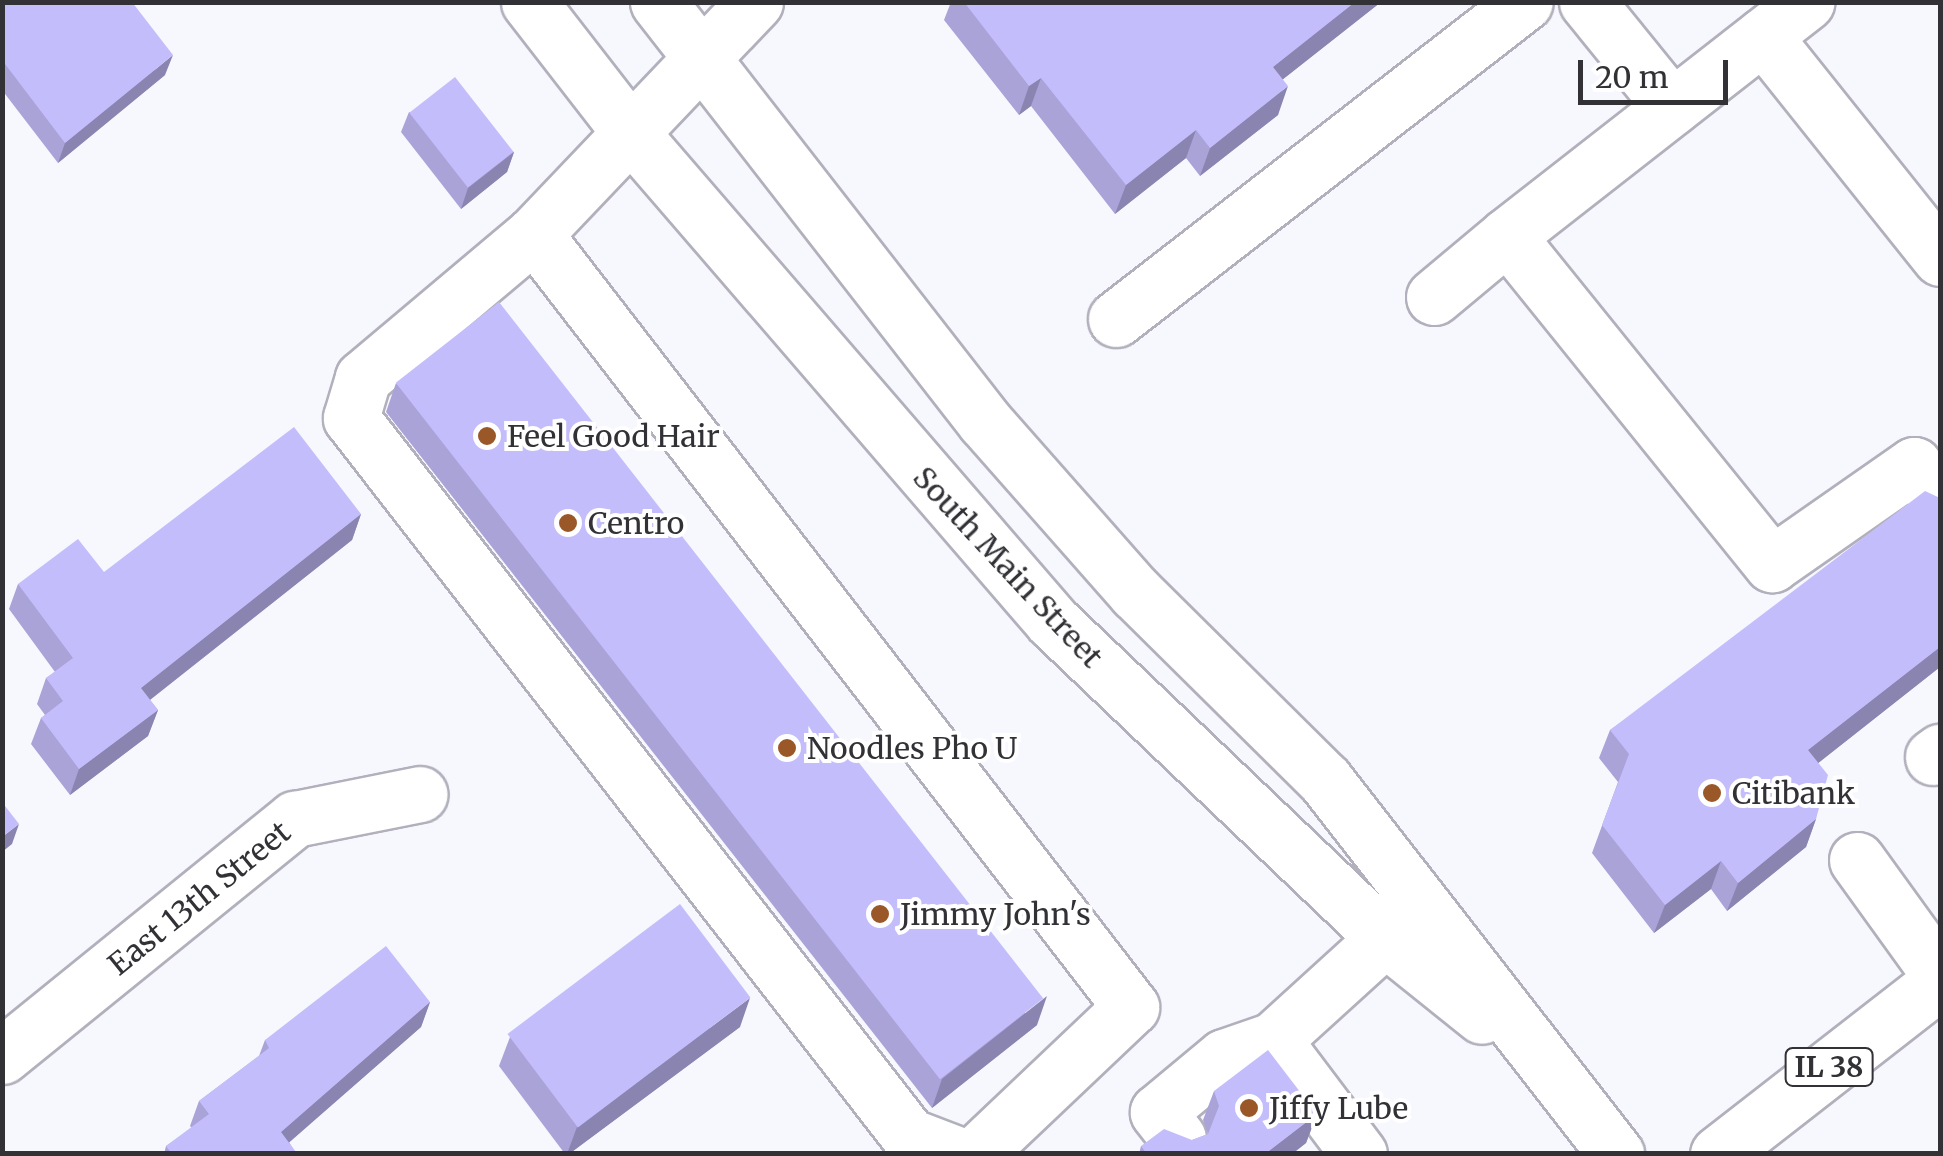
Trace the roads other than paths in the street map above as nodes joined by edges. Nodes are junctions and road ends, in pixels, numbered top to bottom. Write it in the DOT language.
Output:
graph roads {
  1 [pos="529,2"];
  2 [pos="658,2"];
  3 [pos="755,2"];
  4 [pos="1524,2"];
  5 [pos="1588,2"];
  6 [pos="1806,2"];
  7 [pos="1763,36"];
  8 [pos="700,56"];
  9 [pos="1672,106"];
  10 [pos="630,132"];
  11 [pos="534,234"];
  12 [pos="1933,234"];
  13 [pos="1507,236"];
  14 [pos="1434,297"];
  15 [pos="1116,319"];
  16 [pos="1940,501"];
  17 [pos="420,794"];
  18 [pos="1857,860"];
  19 [pos="1384,938"];
  20 [pos="1940,978"];
  21 [pos="1274,1040"];
  22 [pos="2,1056"];
  23 [pos="1550,1071"];
  24 [pos="1178,1138"];
  25 [pos="956,1154"];
  26 [pos="976,1154"];
  27 [pos="1359,1154"];
  28 [pos="1616,1154"];
  29 [pos="1718,1154"];
  1 -- 10 [label="street, South Main Street"];
  2 -- 8 [label="street, South Main Street"];
  3 -- 8 [label="street"];
  4 -- 15 [label="street"];
  5 -- 9 [label="street"];
  6 -- 7 [label="street"];
  7 -- 9 [label="street"];
  7 -- 12 [label="street"];
  8 -- 10 [label="street"];
  8 -- 23 [label="street, South Main Street"];
  9 -- 13 [label="street"];
  10 -- 11 [label="street"];
  10 -- 19 [label="street, South Main Street"];
  11 -- 25 [label="street"];
  11 -- 26 [label="street"];
  13 -- 14 [label="street"];
  13 -- 16 [label="street"];
  17 -- 22 [label="street, East 13th Street"];
  18 -- 20 [label="street"];
  19 -- 21 [label="street"];
  19 -- 23 [label="street, South Main Street"];
  20 -- 29 [label="street, IL 38"];
  21 -- 24 [label="street"];
  21 -- 27 [label="street"];
  23 -- 28 [label="street, South Main Street"];
}
